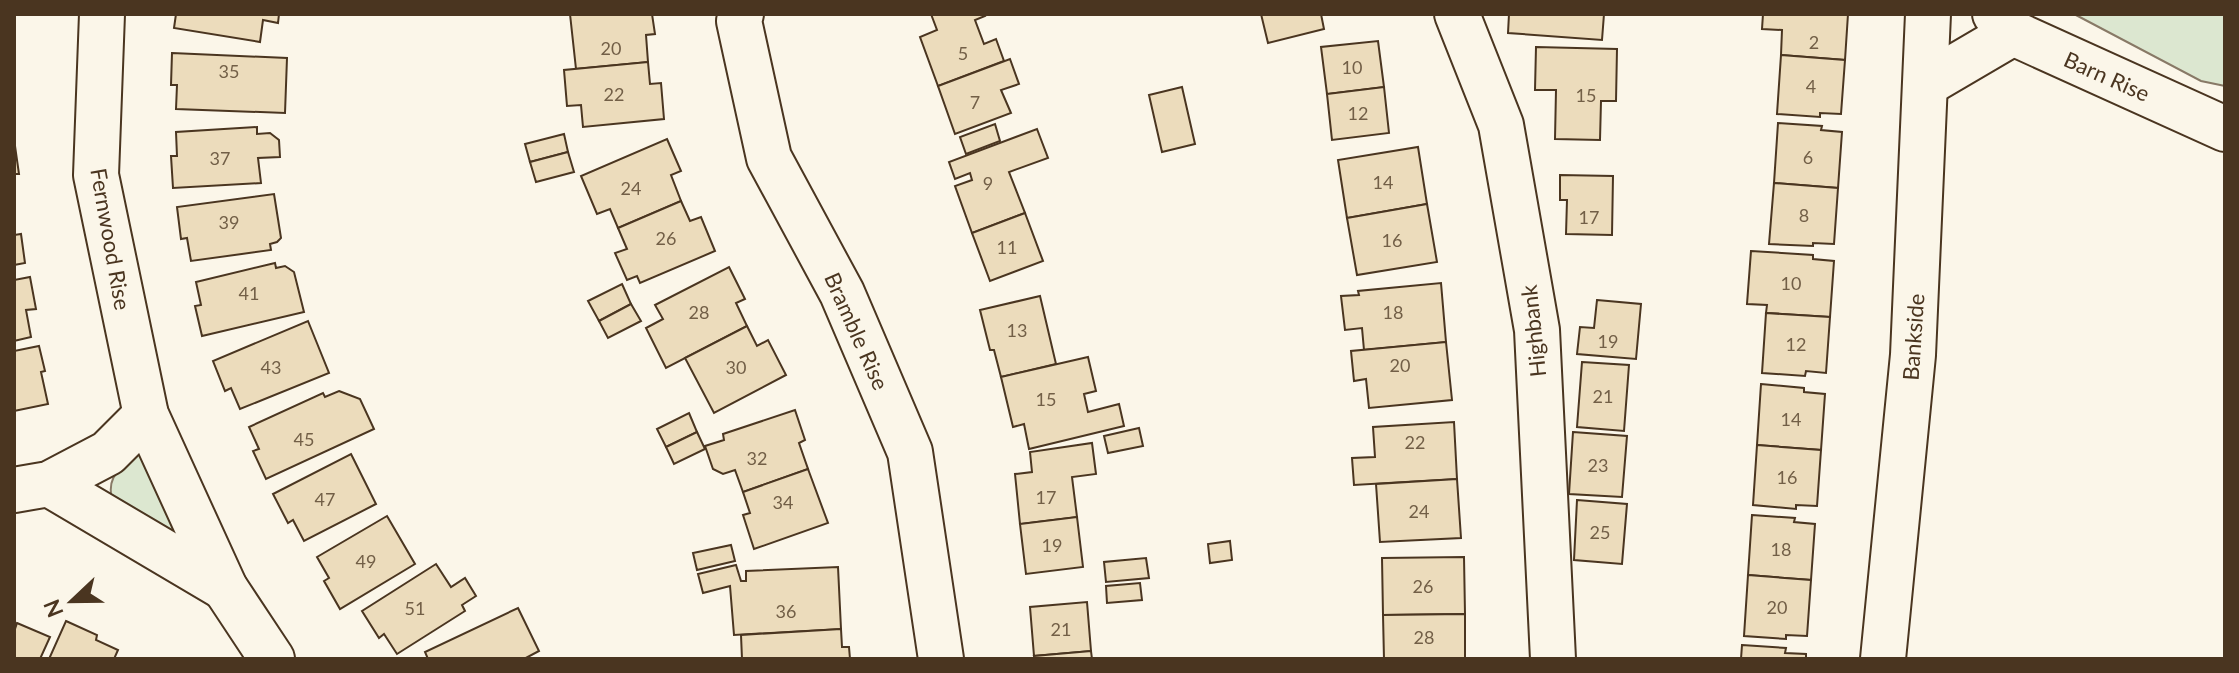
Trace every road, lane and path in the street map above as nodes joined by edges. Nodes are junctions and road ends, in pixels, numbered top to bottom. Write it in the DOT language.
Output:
graph roads {
  1 [pos="102,14"];
  2 [pos="741,14"];
  3 [pos="1457,14"];
  4 [pos="1928,14"];
  5 [pos="2004,24"];
  6 [pos="1926,84"];
  7 [pos="2225,129"];
  8 [pos="146,415"];
  9 [pos="32,487"];
  10 [pos="225,588"];
  11 [pos="272,659"];
  12 [pos="941,659"];
  13 [pos="1553,659"];
  14 [pos="1883,659"];
  1 -- 8 [label="street, Fernwood Rise"];
  2 -- 12 [label="street, Bramble Rise"];
  3 -- 13 [label="street, Highbank"];
  4 -- 6 [label="street, Bankside"];
  5 -- 6 [label="street"];
  5 -- 7 [label="street, Barn Rise"];
  6 -- 14 [label="street, Bankside"];
  8 -- 9 [label="street, Fernwood Rise"];
  8 -- 10 [label="street, Fernwood Rise"];
  9 -- 10 [label="street, Fernwood Rise"];
  10 -- 11 [label="street, Fernwood Rise"];
}
